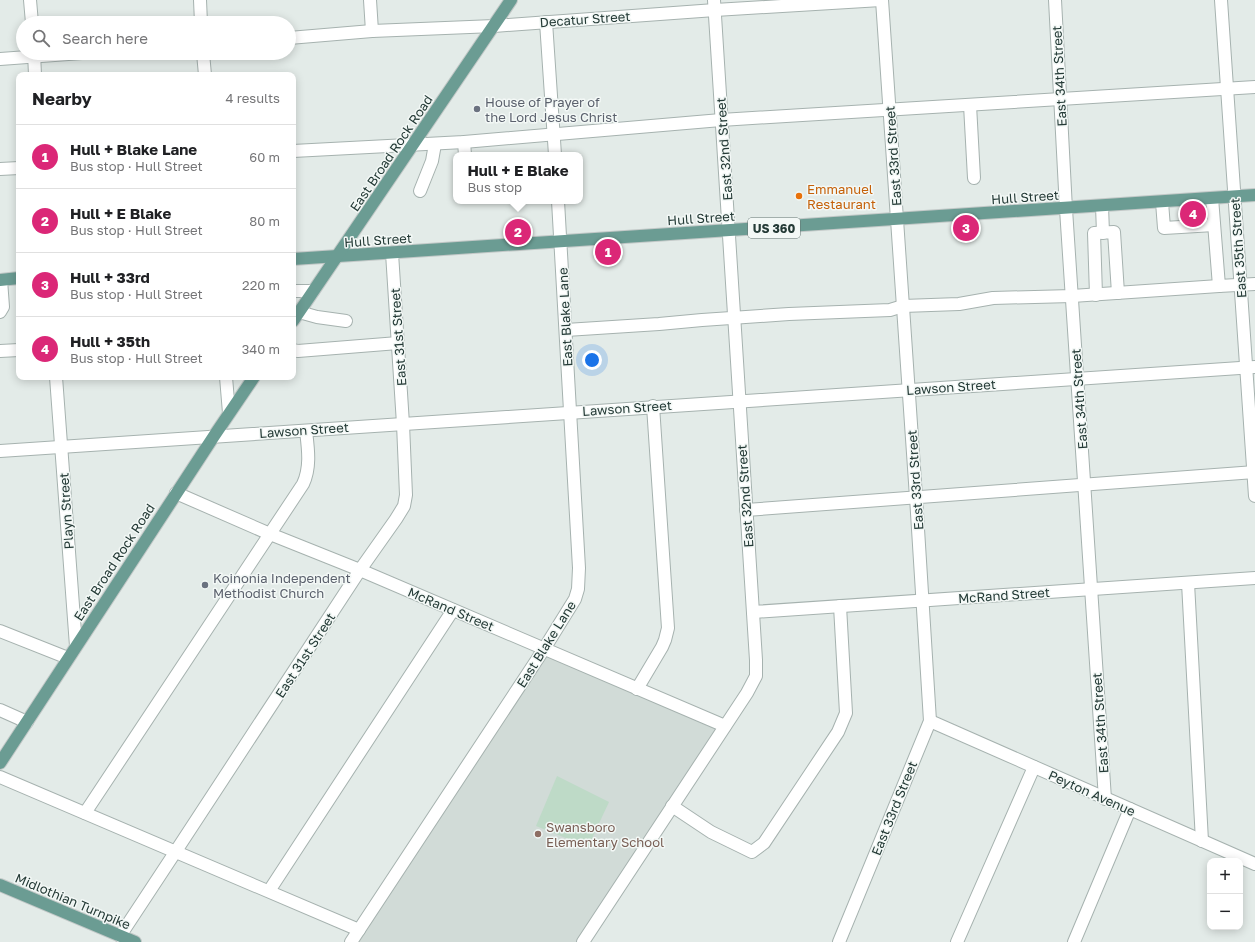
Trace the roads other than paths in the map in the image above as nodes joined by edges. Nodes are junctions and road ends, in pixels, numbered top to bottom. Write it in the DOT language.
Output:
graph roads {
  1 [pos="30,0"];
  2 [pos="200,0"];
  3 [pos="370,0"];
  4 [pos="511,0"];
  5 [pos="882,0"];
  6 [pos="1055,0"];
  7 [pos="1221,0"];
  8 [pos="714,5"];
  9 [pos="31,16"];
  10 [pos="201,16"];
  11 [pos="546,22"];
  12 [pos="494,26"];
  13 [pos="372,31"];
  14 [pos="296,37"];
  15 [pos="16,57"];
  16 [pos="0,59"];
  17 [pos="34,60"];
  18 [pos="204,60"];
  19 [pos="35,72"];
  20 [pos="205,72"];
  21 [pos="1255,87"];
  22 [pos="1227,89"];
  23 [pos="1061,99"];
  24 [pos="970,105"];
  25 [pos="890,110"];
  26 [pos="721,120"];
  27 [pos="554,135"];
  28 [pos="464,142"];
  29 [pos="414,144"];
  30 [pos="435,144"];
  31 [pos="296,151"];
  32 [pos="465,152"];
  33 [pos="555,152"];
  34 [pos="16,168"];
  35 [pos="0,169"];
  36 [pos="974,178"];
  37 [pos="420,191"];
  38 [pos="1255,196"];
  39 [pos="1234,197"];
  40 [pos="1212,198"];
  41 [pos="1162,202"];
  42 [pos="558,204"];
  43 [pos="1102,206"];
  44 [pos="1066,209"];
  45 [pos="897,219"];
  46 [pos="1214,225"];
  47 [pos="729,230"];
  48 [pos="1103,233"];
  49 [pos="561,241"];
  50 [pos="392,253"];
  51 [pos="338,256"];
  52 [pos="296,259"];
  53 [pos="16,278"];
  54 [pos="0,280"];
  55 [pos="1255,284"];
  56 [pos="1218,286"];
  57 [pos="1240,286"];
  58 [pos="296,291"];
  59 [pos="314,291"];
  60 [pos="1118,293"];
  61 [pos="1096,295"];
  62 [pos="1072,296"];
  63 [pos="903,306"];
  64 [pos="0,312"];
  65 [pos="296,316"];
  66 [pos="734,319"];
  67 [pos="346,321"];
  68 [pos="566,330"];
  69 [pos="398,343"];
  70 [pos="16,350"];
  71 [pos="0,351"];
  72 [pos="296,351"];
  73 [pos="1251,367"];
  74 [pos="1078,378"];
  75 [pos="56,380"];
  76 [pos="226,380"];
  77 [pos="252,380"];
  78 [pos="909,390"];
  79 [pos="739,401"];
  80 [pos="653,406"];
  81 [pos="571,412"];
  82 [pos="229,413"];
  83 [pos="403,424"];
  84 [pos="306,431"];
  85 [pos="214,436"];
  86 [pos="61,446"];
  87 [pos="0,451"];
  88 [pos="1254,472"];
  89 [pos="1085,484"];
  90 [pos="176,493"];
  91 [pos="1255,496"];
  92 [pos="916,497"];
  93 [pos="746,510"];
  94 [pos="270,534"];
  95 [pos="360,570"];
  96 [pos="1255,578"];
  97 [pos="1188,583"];
  98 [pos="1092,588"];
  99 [pos="923,600"];
  100 [pos="840,606"];
  101 [pos="453,610"];
  102 [pos="753,612"];
  103 [pos="0,631"];
  104 [pos="76,646"];
  105 [pos="544,649"];
  106 [pos="68,658"];
  107 [pos="637,689"];
  108 [pos="0,710"];
  109 [pos="930,721"];
  110 [pos="27,722"];
  111 [pos="724,726"];
  112 [pos="0,763"];
  113 [pos="1034,767"];
  114 [pos="0,777"];
  115 [pos="1105,799"];
  116 [pos="672,806"];
  117 [pos="1130,809"];
  118 [pos="85,813"];
  119 [pos="1202,841"];
  120 [pos="176,851"];
  121 [pos="1255,864"];
  122 [pos="0,885"];
  123 [pos="269,891"];
  124 [pos="359,930"];
  125 [pos="120,936"];
  126 [pos="135,942"];
  127 [pos="351,942"];
  128 [pos="583,942"];
  129 [pos="839,942"];
  130 [pos="957,942"];
  131 [pos="1074,942"];
  1 -- 9 [label="street"];
  2 -- 10 [label="street"];
  3 -- 13 [label="street"];
  4 -- 12 [label="main road, East Broad Rock Road"];
  5 -- 8 [label="street, Decatur Street"];
  5 -- 25 [label="street, East 33rd Street"];
  6 -- 23 [label="street, East 34th Street"];
  7 -- 22 [label="street, East 35th Street"];
  8 -- 11 [label="street, Decatur Street"];
  8 -- 26 [label="street, East 32nd Street"];
  11 -- 12 [label="street, Decatur Street"];
  11 -- 27 [label="street"];
  12 -- 13 [label="street, Decatur Street"];
  12 -- 29 [label="main road, East Broad Rock Road"];
  13 -- 14 [label="street, Decatur Street"];
  15 -- 16 [label="street"];
  17 -- 19 [label="street"];
  18 -- 20 [label="street"];
  21 -- 22 [label="street"];
  22 -- 23 [label="street"];
  22 -- 39 [label="street, East 35th Street"];
  23 -- 24 [label="street"];
  23 -- 44 [label="street, East 34th Street"];
  24 -- 25 [label="street"];
  24 -- 36 [label="street"];
  25 -- 26 [label="street"];
  25 -- 45 [label="street, East 33rd Street"];
  26 -- 27 [label="street"];
  26 -- 47 [label="street, East 32nd Street"];
  27 -- 28 [label="street"];
  27 -- 33 [label="street"];
  28 -- 30 [label="street"];
  28 -- 32 [label="street"];
  29 -- 30 [label="street"];
  29 -- 31 [label="street"];
  29 -- 51 [label="main road, East Broad Rock Road"];
  30 -- 37 [label="street"];
  34 -- 35 [label="street"];
  38 -- 39 [label="main road, Hull Street / US 360"];
  39 -- 40 [label="main road, Hull Street / US 360"];
  39 -- 57 [label="street, East 35th Street"];
  40 -- 41 [label="main road, Hull Street / US 360"];
  40 -- 46 [label="street"];
  41 -- 43 [label="main road, Hull Street / US 360"];
  41 -- 46 [label="street"];
  42 -- 49 [label="street, East Blake Lane"];
  43 -- 44 [label="main road, Hull Street / US 360"];
  43 -- 48 [label="street"];
  44 -- 45 [label="main road, Hull Street / US 360"];
  44 -- 62 [label="street, East 34th Street"];
  45 -- 47 [label="main road, Hull Street / US 360"];
  45 -- 63 [label="street, East 33rd Street"];
  46 -- 56 [label="street"];
  47 -- 49 [label="main road, Hull Street / US 360"];
  47 -- 66 [label="street, East 32nd Street"];
  48 -- 60 [label="street"];
  48 -- 61 [label="street"];
  49 -- 50 [label="main road, Hull Street / US 360"];
  49 -- 68 [label="street, East Blake Lane"];
  50 -- 51 [label="main road, Hull Street / US 360"];
  50 -- 69 [label="street, East 31st Street"];
  51 -- 52 [label="main road, Hull Street / US 360"];
  51 -- 59 [label="main road, East Broad Rock Road"];
  53 -- 54 [label="main road"];
  54 -- 64 [label="street"];
  55 -- 57 [label="street"];
  56 -- 57 [label="street"];
  56 -- 60 [label="street"];
  57 -- 73 [label="street, East 35th Street"];
  58 -- 59 [label="street"];
  59 -- 65 [label="main road, East Broad Rock Road"];
  60 -- 61 [label="street"];
  61 -- 62 [label="street"];
  62 -- 63 [label="street"];
  62 -- 74 [label="street, East 34th Street"];
  63 -- 66 [label="street"];
  63 -- 78 [label="street, East 33rd Street"];
  65 -- 67 [label="street"];
  66 -- 68 [label="street"];
  66 -- 79 [label="street, East 32nd Street"];
  68 -- 81 [label="street, East Blake Lane"];
  69 -- 72 [label="street"];
  69 -- 83 [label="street, East 31st Street"];
  70 -- 71 [label="street"];
  73 -- 74 [label="street, Lawson Street"];
  73 -- 88 [label="street, East 35th Street"];
  74 -- 78 [label="street, Lawson Street"];
  74 -- 89 [label="street, East 34th Street"];
  75 -- 86 [label="street, Playn Street"];
  76 -- 82 [label="street"];
  77 -- 82 [label="main road, East Broad Rock Road"];
  78 -- 79 [label="street, Lawson Street"];
  78 -- 92 [label="street, East 33rd Street"];
  79 -- 80 [label="street, Lawson Street"];
  79 -- 93 [label="street, East 32nd Street"];
  80 -- 81 [label="street, Lawson Street"];
  80 -- 107 [label="street"];
  81 -- 83 [label="street, Lawson Street"];
  81 -- 105 [label="street, East Blake Lane"];
  82 -- 85 [label="main road, East Broad Rock Road"];
  83 -- 84 [label="street, Lawson Street"];
  83 -- 95 [label="street, East 31st Street"];
  84 -- 85 [label="street, Lawson Street"];
  84 -- 94 [label="street"];
  85 -- 86 [label="street, Lawson Street"];
  85 -- 90 [label="main road, East Broad Rock Road"];
  86 -- 87 [label="street, Lawson Street"];
  86 -- 104 [label="street, Playn Street"];
  88 -- 89 [label="street"];
  88 -- 91 [label="street, East 35th Street"];
  89 -- 92 [label="street"];
  89 -- 98 [label="street, East 34th Street"];
  90 -- 94 [label="street, McRand Street"];
  90 -- 104 [label="main road, East Broad Rock Road"];
  92 -- 93 [label="street"];
  92 -- 99 [label="street, East 33rd Street"];
  93 -- 102 [label="street, East 32nd Street"];
  94 -- 95 [label="street, McRand Street"];
  94 -- 118 [label="street"];
  95 -- 101 [label="street, McRand Street"];
  95 -- 120 [label="street, East 31st Street"];
  96 -- 97 [label="street, McRand Street"];
  97 -- 98 [label="street, McRand Street"];
  97 -- 119 [label="street"];
  98 -- 99 [label="street, McRand Street"];
  98 -- 115 [label="street, East 34th Street"];
  99 -- 100 [label="street, McRand Street"];
  99 -- 109 [label="street, East 33rd Street"];
  100 -- 102 [label="street, McRand Street"];
  100 -- 116 [label="street"];
  101 -- 105 [label="street, McRand Street"];
  101 -- 123 [label="street"];
  102 -- 111 [label="street, East 32nd Street"];
  103 -- 106 [label="street"];
  104 -- 106 [label="main road, East Broad Rock Road"];
  105 -- 107 [label="street, McRand Street"];
  105 -- 124 [label="street, East Blake Lane"];
  106 -- 110 [label="main road, East Broad Rock Road"];
  107 -- 111 [label="street, McRand Street"];
  108 -- 110 [label="street"];
  109 -- 113 [label="street, Peyton Avenue"];
  109 -- 129 [label="street, East 33rd Street"];
  110 -- 112 [label="main road, East Broad Rock Road"];
  111 -- 116 [label="street, East 32nd Street"];
  113 -- 115 [label="street, Peyton Avenue"];
  113 -- 130 [label="street"];
  114 -- 118 [label="street"];
  115 -- 117 [label="street, Peyton Avenue"];
  116 -- 128 [label="street, East 32nd Street"];
  117 -- 119 [label="street, Peyton Avenue"];
  117 -- 131 [label="street"];
  118 -- 120 [label="street"];
  119 -- 121 [label="street, Peyton Avenue"];
  120 -- 123 [label="street"];
  120 -- 125 [label="street, East 31st Street"];
  122 -- 125 [label="main road, Midlothian Turnpike"];
  123 -- 124 [label="street"];
  124 -- 127 [label="street, East Blake Lane"];
  125 -- 126 [label="main road, Midlothian Turnpike"];
}
